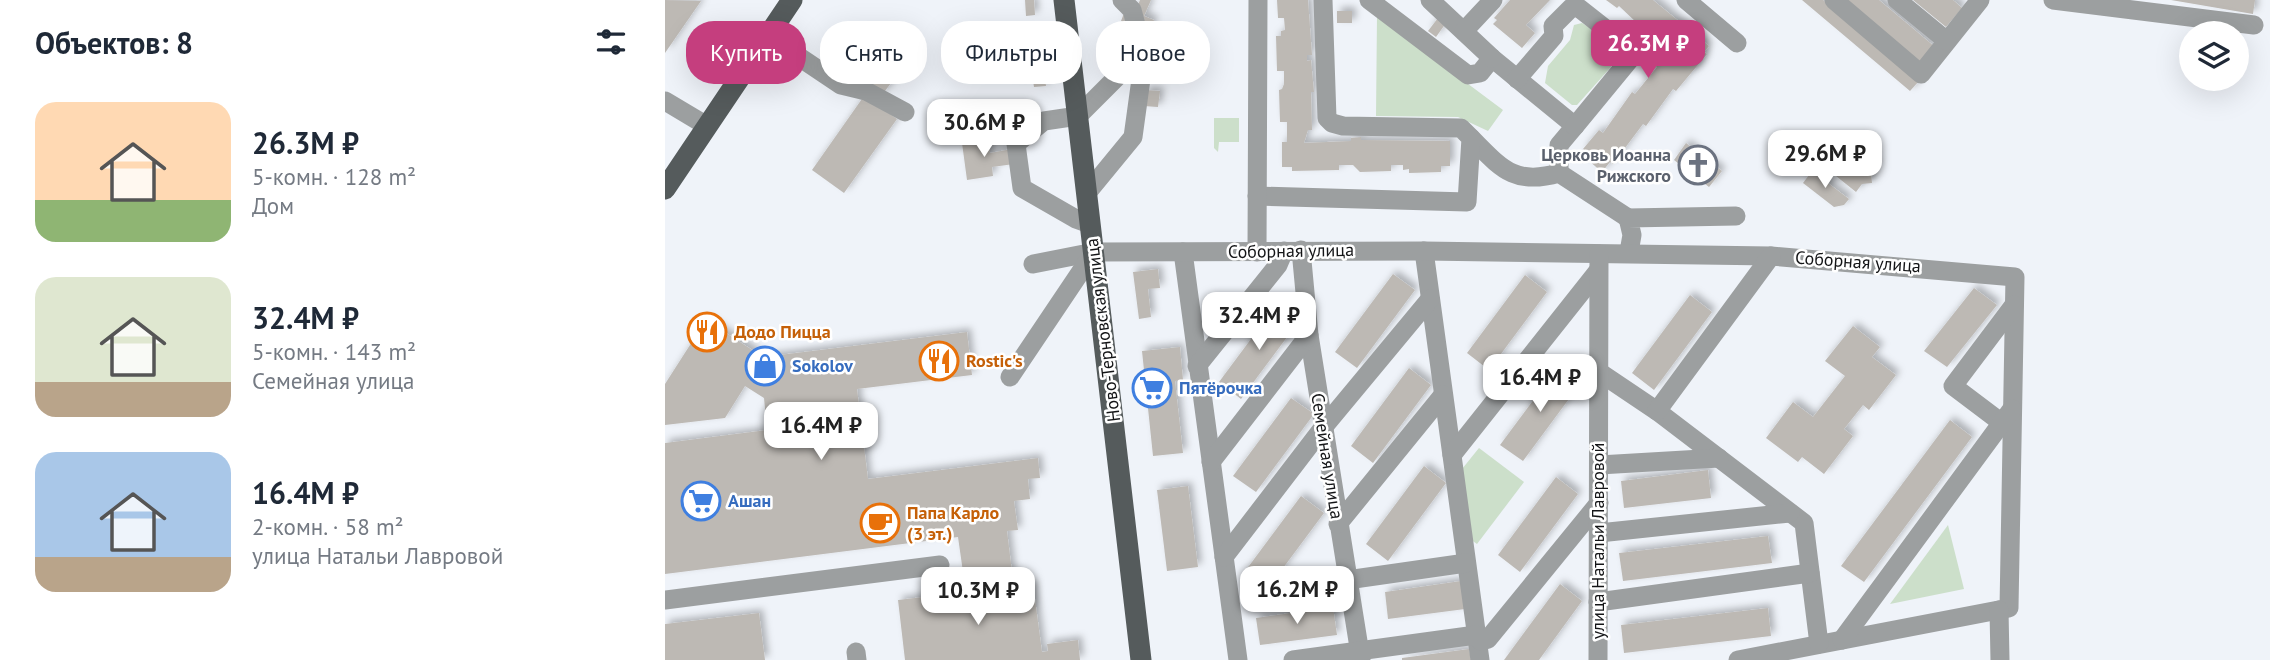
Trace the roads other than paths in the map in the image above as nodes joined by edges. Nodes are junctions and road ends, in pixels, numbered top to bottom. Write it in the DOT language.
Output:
graph roads {
  1 [pos="792,0"];
  2 [pos="1064,0"];
  3 [pos="1122,0"];
  4 [pos="1258,0"];
  5 [pos="1324,0"];
  6 [pos="1369,0"];
  7 [pos="1430,0"];
  8 [pos="1493,0"];
  9 [pos="1686,0"];
  10 [pos="1834,0"];
  11 [pos="1897,0"];
  12 [pos="1980,0"];
  13 [pos="2053,0"];
  14 [pos="778,21"];
  15 [pos="1135,21"];
  16 [pos="2254,25"];
  17 [pos="1464,31"];
  18 [pos="1947,41"];
  19 [pos="1737,43"];
  20 [pos="1492,58"];
  21 [pos="806,62"];
  22 [pos="1517,79"];
  23 [pos="735,84"];
  24 [pos="1110,84"];
  25 [pos="1140,84"];
  26 [pos="665,101"];
  27 [pos="905,112"];
  28 [pos="1078,116"];
  29 [pos="707,126"];
  30 [pos="1575,126"];
  31 [pos="1471,138"];
  32 [pos="1559,173"];
  33 [pos="665,189"];
  34 [pos="1087,193"];
  35 [pos="1257,196"];
  36 [pos="1737,216"];
  37 [pos="1628,218"];
  38 [pos="1090,224"];
  39 [pos="1293,251"];
  40 [pos="1424,251"];
  41 [pos="1094,252"];
  42 [pos="1183,252"];
  43 [pos="1257,252"];
  44 [pos="1629,252"];
  45 [pos="1771,256"];
  46 [pos="1599,263"];
  47 [pos="1033,264"];
  48 [pos="1430,299"];
  49 [pos="2014,305"];
  50 [pos="1309,335"];
  51 [pos="1197,366"];
  52 [pos="1599,372"];
  53 [pos="1010,377"];
  54 [pos="1443,395"];
  55 [pos="1657,411"];
  56 [pos="2007,416"];
  57 [pos="1322,429"];
  58 [pos="1452,455"];
  59 [pos="1719,458"];
  60 [pos="1211,462"];
  61 [pos="1599,465"];
  62 [pos="1599,503"];
  63 [pos="1790,513"];
  64 [pos="1338,524"];
  65 [pos="1599,533"];
  66 [pos="1224,557"];
  67 [pos="1466,562"];
  68 [pos="940,565"];
  69 [pos="1810,573"];
  70 [pos="1347,580"];
  71 [pos="665,600"];
  72 [pos="1598,602"];
  73 [pos="1999,610"];
  74 [pos="1476,635"];
  75 [pos="1842,640"];
  76 [pos="1819,644"];
  77 [pos="1360,654"];
  78 [pos="1778,656"];
  79 [pos="1141,660"];
  80 [pos="1238,660"];
  81 [pos="1293,660"];
  82 [pos="1480,660"];
  83 [pos="1598,660"];
  84 [pos="1738,660"];
  85 [pos="2000,660"];
  1 -- 14 [label="main road"];
  2 -- 28 [label="main road, Ново-Терновская улица"];
  3 -- 15 [label="street"];
  4 -- 35 [label="street"];
  5 -- 31 [label="street"];
  6 -- 20 [label="street"];
  7 -- 17 [label="street"];
  8 -- 17 [label="street"];
  9 -- 19 [label="street"];
  10 -- 18 [label="street"];
  11 -- 18 [label="street"];
  12 -- 18 [label="street"];
  13 -- 16 [label="street"];
  17 -- 20 [label="street"];
  20 -- 22 [label="street"];
  21 -- 27 [label="street"];
  22 -- 30 [label="street"];
  22 -- 30 [label="street"];
  23 -- 29 [label="main road"];
  24 -- 28 [label="street"];
  25 -- 34 [label="street"];
  26 -- 29 [label="street"];
  28 -- 34 [label="main road, Ново-Терновская улица"];
  28 -- 38 [label="street"];
  29 -- 33 [label="main road"];
  30 -- 32 [label="street"];
  31 -- 32 [label="street"];
  31 -- 35 [label="street"];
  32 -- 37 [label="street"];
  34 -- 38 [label="main road, Ново-Терновская улица"];
  35 -- 43 [label="street"];
  36 -- 37 [label="street"];
  37 -- 44 [label="street"];
  38 -- 41 [label="main road, Ново-Терновская улица"];
  39 -- 40 [label="street, Соборная улица"];
  39 -- 43 [label="street, Соборная улица"];
  39 -- 50 [label="street, Семейная улица"];
  39 -- 51 [label="street"];
  40 -- 46 [label="street, Соборная улица"];
  40 -- 48 [label="street"];
  41 -- 42 [label="street, Соборная улица"];
  41 -- 47 [label="street, Соборная улица"];
  41 -- 53 [label="street"];
  41 -- 79 [label="main road, Ново-Терновская улица"];
  42 -- 43 [label="street, Соборная улица"];
  42 -- 51 [label="street"];
  44 -- 45 [label="street, Соборная улица"];
  44 -- 46 [label="street, Соборная улица"];
  45 -- 49 [label="street, Соборная улица"];
  45 -- 55 [label="street"];
  46 -- 52 [label="street, улица Натальи Лавровой"];
  46 -- 58 [label="street"];
  48 -- 54 [label="street"];
  48 -- 57 [label="street"];
  49 -- 56 [label="street, Соборная улица"];
  49 -- 56 [label="street"];
  50 -- 57 [label="street, Семейная улица"];
  50 -- 60 [label="street"];
  51 -- 60 [label="street"];
  52 -- 55 [label="street"];
  52 -- 61 [label="street, улица Натальи Лавровой"];
  54 -- 58 [label="street"];
  54 -- 64 [label="street"];
  55 -- 59 [label="street"];
  56 -- 73 [label="street, Соборная улица"];
  56 -- 75 [label="street"];
  57 -- 64 [label="street, Семейная улица"];
  57 -- 66 [label="street"];
  58 -- 67 [label="street"];
  59 -- 61 [label="street"];
  59 -- 63 [label="street"];
  60 -- 66 [label="street"];
  61 -- 62 [label="street, улица Натальи Лавровой"];
  62 -- 65 [label="street, улица Натальи Лавровой"];
  62 -- 74 [label="street"];
  63 -- 65 [label="street"];
  63 -- 69 [label="street"];
  64 -- 70 [label="street, Семейная улица"];
  65 -- 72 [label="street, улица Натальи Лавровой"];
  66 -- 80 [label="street"];
  67 -- 70 [label="street"];
  67 -- 74 [label="street"];
  68 -- 71 [label="street"];
  69 -- 72 [label="street"];
  69 -- 76 [label="street"];
  70 -- 77 [label="street, Семейная улица"];
  72 -- 83 [label="street, улица Натальи Лавровой"];
  73 -- 75 [label="street"];
  73 -- 85 [label="street"];
  74 -- 77 [label="street"];
  74 -- 82 [label="street"];
  75 -- 76 [label="street"];
  76 -- 78 [label="street"];
  77 -- 81 [label="street"];
  78 -- 84 [label="street"];
}
